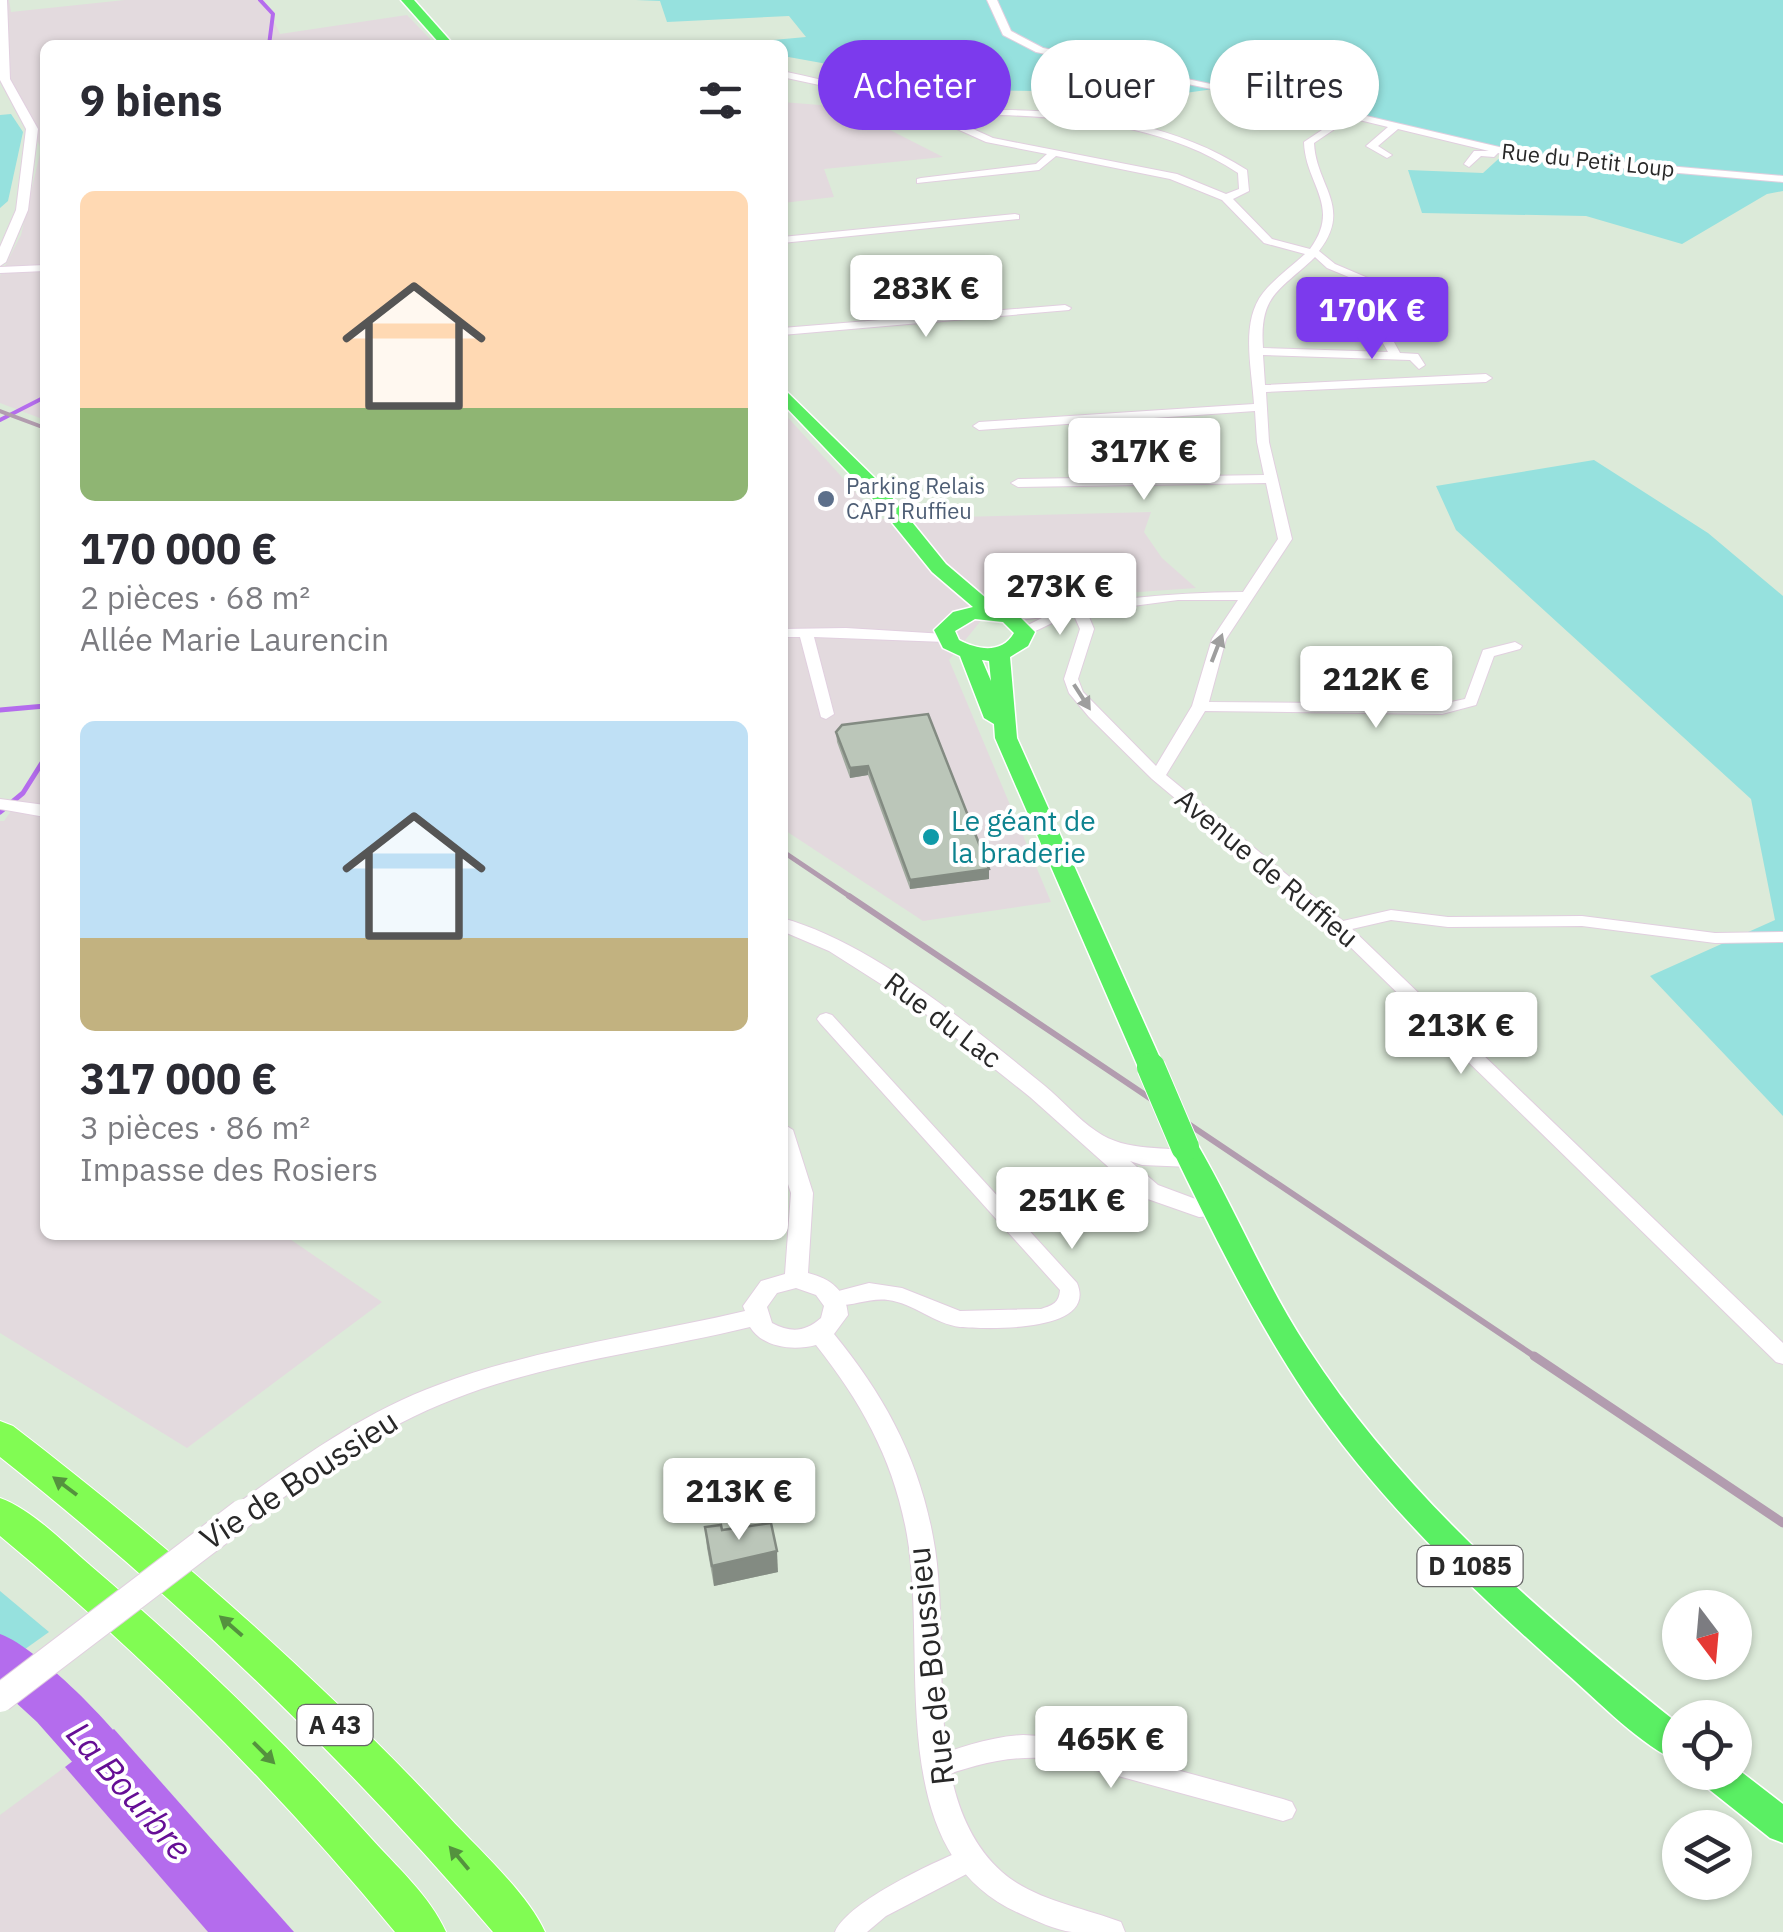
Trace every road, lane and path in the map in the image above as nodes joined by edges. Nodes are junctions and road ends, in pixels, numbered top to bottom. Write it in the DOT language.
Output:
graph roads {
  1 [pos="2,0"];
  2 [pos="407,0"];
  3 [pos="992,0"];
  4 [pos="443,40"];
  5 [pos="788,75"];
  6 [pos="818,81"];
  7 [pos="1210,85"];
  8 [pos="1011,116"];
  9 [pos="1379,124"];
  10 [pos="1392,128"];
  11 [pos="967,130"];
  12 [pos="1326,130"];
  13 [pos="1418,149"];
  14 [pos="1504,152"];
  15 [pos="1052,155"];
  16 [pos="1387,155"];
  17 [pos="1469,164"];
  18 [pos="1783,178"];
  19 [pos="921,181"];
  20 [pos="1226,198"];
  21 [pos="1015,216"];
  22 [pos="788,239"];
  23 [pos="1312,252"];
  24 [pos="0,262"];
  25 [pos="40,268"];
  26 [pos="0,270"];
  27 [pos="1065,308"];
  28 [pos="1435,309"];
  29 [pos="1377,322"];
  30 [pos="788,331"];
  31 [pos="1257,351"];
  32 [pos="1396,357"];
  33 [pos="1419,365"];
  34 [pos="1486,378"];
  35 [pos="1260,389"];
  36 [pos="788,398"];
  37 [pos="1260,406"];
  38 [pos="979,426"];
  39 [pos="1268,478"];
  40 [pos="1018,484"];
  41 [pos="939,568"];
  42 [pos="1246,596"];
  43 [pos="1078,607"];
  44 [pos="1000,615"];
  45 [pos="960,616"];
  46 [pos="1025,632"];
  47 [pos="788,633"];
  48 [pos="806,633"];
  49 [pos="945,638"];
  50 [pos="1515,646"];
  51 [pos="970,652"];
  52 [pos="999,653"];
  53 [pos="1200,706"];
  54 [pos="826,714"];
  55 [pos="1006,738"];
  56 [pos="1158,776"];
  57 [pos="0,804"];
  58 [pos="38,810"];
  59 [pos="788,927"];
  60 [pos="1340,927"];
  61 [pos="1783,937"];
  62 [pos="826,1019"];
  63 [pos="1090,1138"];
  64 [pos="788,1149"];
  65 [pos="1188,1153"];
  66 [pos="1215,1209"];
  67 [pos="796,1280"];
  68 [pos="834,1298"];
  69 [pos="756,1317"];
  70 [pos="821,1334"];
  71 [pos="1783,1356"];
  72 [pos="0,1436"];
  73 [pos="0,1514"];
  74 [pos="0,1698"];
  75 [pos="1662,1731"];
  76 [pos="936,1768"];
  77 [pos="1737,1790"];
  78 [pos="1283,1810"];
  79 [pos="1783,1826"];
  80 [pos="971,1859"];
  81 [pos="423,1932"];
  82 [pos="522,1932"];
  83 [pos="848,1932"];
  84 [pos="1110,1932"];
  1 -- 24 [label="street"];
  2 -- 4 [label="main road"];
  3 -- 7 [label="street"];
  5 -- 6 [label="street"];
  8 -- 20 [label="street"];
  9 -- 10 [label="street"];
  10 -- 13 [label="street"];
  10 -- 14 [label="street, Rue du Petit Loup"];
  10 -- 16 [label="street"];
  11 -- 15 [label="street"];
  12 -- 23 [label="street"];
  14 -- 17 [label="street"];
  14 -- 18 [label="street, Rue du Petit Loup"];
  15 -- 19 [label="street"];
  15 -- 20 [label="street"];
  20 -- 23 [label="street"];
  21 -- 22 [label="street"];
  23 -- 28 [label="street"];
  23 -- 31 [label="street"];
  25 -- 26 [label="street"];
  27 -- 30 [label="street"];
  29 -- 32 [label="street"];
  31 -- 32 [label="street"];
  31 -- 35 [label="street"];
  32 -- 33 [label="street"];
  34 -- 35 [label="street"];
  35 -- 37 [label="street"];
  36 -- 41 [label="main road"];
  37 -- 38 [label="street"];
  37 -- 39 [label="street"];
  39 -- 40 [label="street"];
  39 -- 42 [label="street"];
  41 -- 44 [label="main road"];
  41 -- 45 [label="main road"];
  42 -- 43 [label="street"];
  53 -- 42 [label="street, one-way"];
  43 -- 44 [label="street"];
  43 -- 46 [label="street"];
  43 -- 56 [label="street, Avenue de Ruffieu, one-way"];
  44 -- 45 [label="main road"];
  44 -- 46 [label="main road"];
  45 -- 49 [label="main road"];
  46 -- 52 [label="main road"];
  47 -- 48 [label="street"];
  48 -- 49 [label="street"];
  48 -- 54 [label="street"];
  49 -- 51 [label="main road"];
  50 -- 53 [label="street"];
  51 -- 52 [label="main road"];
  51 -- 55 [label="main road, D 1085"];
  52 -- 55 [label="main road, D 1085"];
  53 -- 56 [label="street"];
  55 -- 65 [label="main road, D 1085, bridge"];
  56 -- 60 [label="street, Avenue de Ruffieu"];
  57 -- 58 [label="street"];
  59 -- 63 [label="street, Rue du Lac"];
  60 -- 61 [label="street"];
  60 -- 71 [label="street, Avenue de Ruffieu"];
  62 -- 68 [label="street"];
  63 -- 65 [label="street, Rue du Lac"];
  63 -- 66 [label="street, Rue du Lac"];
  64 -- 67 [label="street"];
  65 -- 66 [label="main road, D 1085"];
  66 -- 75 [label="main road, D 1085"];
  67 -- 68 [label="street"];
  67 -- 69 [label="street"];
  68 -- 70 [label="street"];
  69 -- 70 [label="street"];
  69 -- 74 [label="street, Vie de Boussieu, bridge"];
  70 -- 76 [label="street, Rue de Boussieu"];
  82 -- 72 [label="highway, A 43, one-way"];
  73 -- 81 [label="highway, A 43, one-way"];
  76 -- 78 [label="street"];
  76 -- 80 [label="street, Rue de Boussieu"];
  77 -- 79 [label="main road"];
  80 -- 83 [label="street"];
  80 -- 84 [label="street, Rue de Boussieu"];
}
